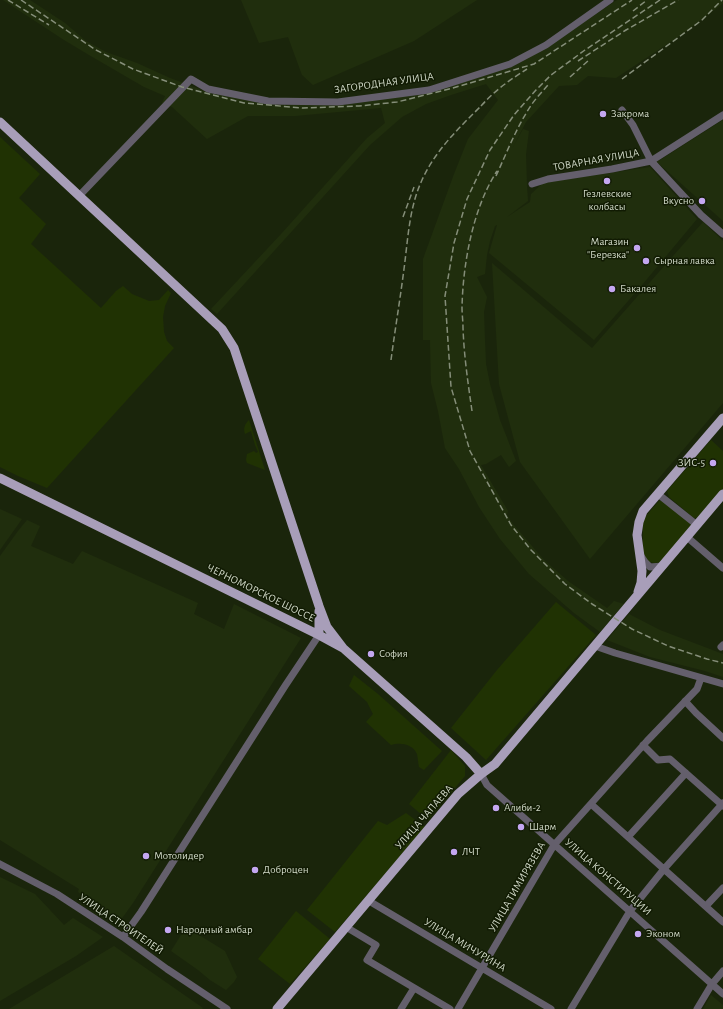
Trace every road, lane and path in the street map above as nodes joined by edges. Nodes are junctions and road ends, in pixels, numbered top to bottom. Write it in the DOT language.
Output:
graph roads {
  1 [pos="610,0"];
  2 [pos="622,110"];
  3 [pos="723,115"];
  4 [pos="0,122"];
  5 [pos="651,161"];
  6 [pos="532,184"];
  7 [pos="79,196"];
  8 [pos="723,234"];
  9 [pos="723,418"];
  10 [pos="0,478"];
  11 [pos="658,494"];
  12 [pos="723,494"];
  13 [pos="697,525"];
  14 [pos="687,537"];
  15 [pos="640,554"];
  16 [pos="663,566"];
  17 [pos="723,568"];
  18 [pos="634,600"];
  19 [pos="319,606"];
  20 [pos="319,635"];
  21 [pos="595,646"];
  22 [pos="343,648"];
  23 [pos="702,678"];
  24 [pos="723,684"];
  25 [pos="685,701"];
  26 [pos="723,738"];
  27 [pos="511,745"];
  28 [pos="643,745"];
  29 [pos="466,757"];
  30 [pos="686,773"];
  31 [pos="481,774"];
  32 [pos="591,804"];
  33 [pos="722,805"];
  34 [pos="628,837"];
  35 [pos="554,845"];
  36 [pos="0,864"];
  37 [pos="664,869"];
  38 [pos="723,888"];
  39 [pos="369,901"];
  40 [pos="706,906"];
  41 [pos="630,910"];
  42 [pos="723,922"];
  43 [pos="346,928"];
  44 [pos="123,937"];
  45 [pos="482,968"];
  46 [pos="723,971"];
  47 [pos="712,984"];
  48 [pos="414,988"];
  49 [pos="723,994"];
  50 [pos="227,1009"];
  51 [pos="277,1009"];
  52 [pos="401,1009"];
  53 [pos="450,1009"];
  54 [pos="458,1009"];
  55 [pos="551,1009"];
  56 [pos="571,1009"];
  57 [pos="697,1009"];
  1 -- 7 [label="street, ЗАГОРОДНАЯ УЛИЦА"];
  2 -- 5 [label="street"];
  3 -- 5 [label="street, ТОВАРНАЯ УЛИЦА"];
  4 -- 7 [label="main road"];
  5 -- 6 [label="street, ТОВАРНАЯ УЛИЦА"];
  5 -- 8 [label="street"];
  7 -- 19 [label="main road"];
  9 -- 11 [label="main road"];
  10 -- 20 [label="main road, ЧЕРНОМОРСКОЕ ШОССЕ"];
  11 -- 13 [label="street"];
  11 -- 15 [label="main road"];
  12 -- 13 [label="main road, УЛИЦА ЧАПАЕВА"];
  13 -- 14 [label="main road, УЛИЦА ЧАПАЕВА"];
  14 -- 16 [label="main road, УЛИЦА ЧАПАЕВА"];
  14 -- 17 [label="street"];
  15 -- 16 [label="street"];
  15 -- 18 [label="main road"];
  16 -- 18 [label="main road, УЛИЦА ЧАПАЕВА"];
  18 -- 21 [label="main road, УЛИЦА ЧАПАЕВА"];
  19 -- 20 [label="main road"];
  19 -- 22 [label="main road"];
  20 -- 22 [label="main road, ЧЕРНОМОРСКОЕ ШОССЕ"];
  20 -- 44 [label="street"];
  21 -- 23 [label="street"];
  21 -- 27 [label="main road, УЛИЦА ЧАПАЕВА"];
  22 -- 29 [label="main road, ЧЕРНОМОРСКОЕ ШОССЕ"];
  23 -- 24 [label="street"];
  23 -- 25 [label="street, УЛИЦА ТИМИРЯЗЕВА"];
  25 -- 26 [label="street"];
  25 -- 28 [label="street, УЛИЦА ТИМИРЯЗЕВА"];
  27 -- 29 [label="main road"];
  27 -- 31 [label="main road, УЛИЦА ЧАПАЕВА"];
  28 -- 30 [label="street"];
  28 -- 32 [label="street, УЛИЦА ТИМИРЯЗЕВА"];
  29 -- 31 [label="main road, ЧЕРНОМОРСКОЕ ШОССЕ"];
  30 -- 33 [label="street"];
  30 -- 34 [label="street"];
  31 -- 35 [label="street, УЛИЦА КОНСТИТУЦИИ"];
  31 -- 39 [label="main road, УЛИЦА ЧАПАЕВА"];
  32 -- 34 [label="street"];
  32 -- 35 [label="street, УЛИЦА ТИМИРЯЗЕВА"];
  33 -- 37 [label="street"];
  34 -- 37 [label="street"];
  35 -- 41 [label="street, УЛИЦА КОНСТИТУЦИИ"];
  35 -- 45 [label="street, УЛИЦА ТИМИРЯЗЕВА"];
  36 -- 44 [label="street, УЛИЦА СТРОИТЕЛЕЙ"];
  37 -- 40 [label="street"];
  37 -- 41 [label="street"];
  38 -- 40 [label="street"];
  39 -- 43 [label="main road, УЛИЦА ЧАПАЕВА"];
  39 -- 45 [label="street, УЛИЦА МИЧУРИНА"];
  40 -- 42 [label="street"];
  41 -- 47 [label="street, УЛИЦА КОНСТИТУЦИИ"];
  41 -- 56 [label="street"];
  43 -- 48 [label="street"];
  43 -- 51 [label="main road, УЛИЦА ЧАПАЕВА"];
  44 -- 50 [label="street, УЛИЦА СТРОИТЕЛЕЙ"];
  45 -- 54 [label="street, УЛИЦА ТИМИРЯЗЕВА"];
  45 -- 55 [label="street, УЛИЦА МИЧУРИНА"];
  46 -- 47 [label="street"];
  47 -- 49 [label="street, УЛИЦА КОНСТИТУЦИИ"];
  47 -- 57 [label="street"];
  48 -- 52 [label="street"];
  48 -- 53 [label="street"];
}
